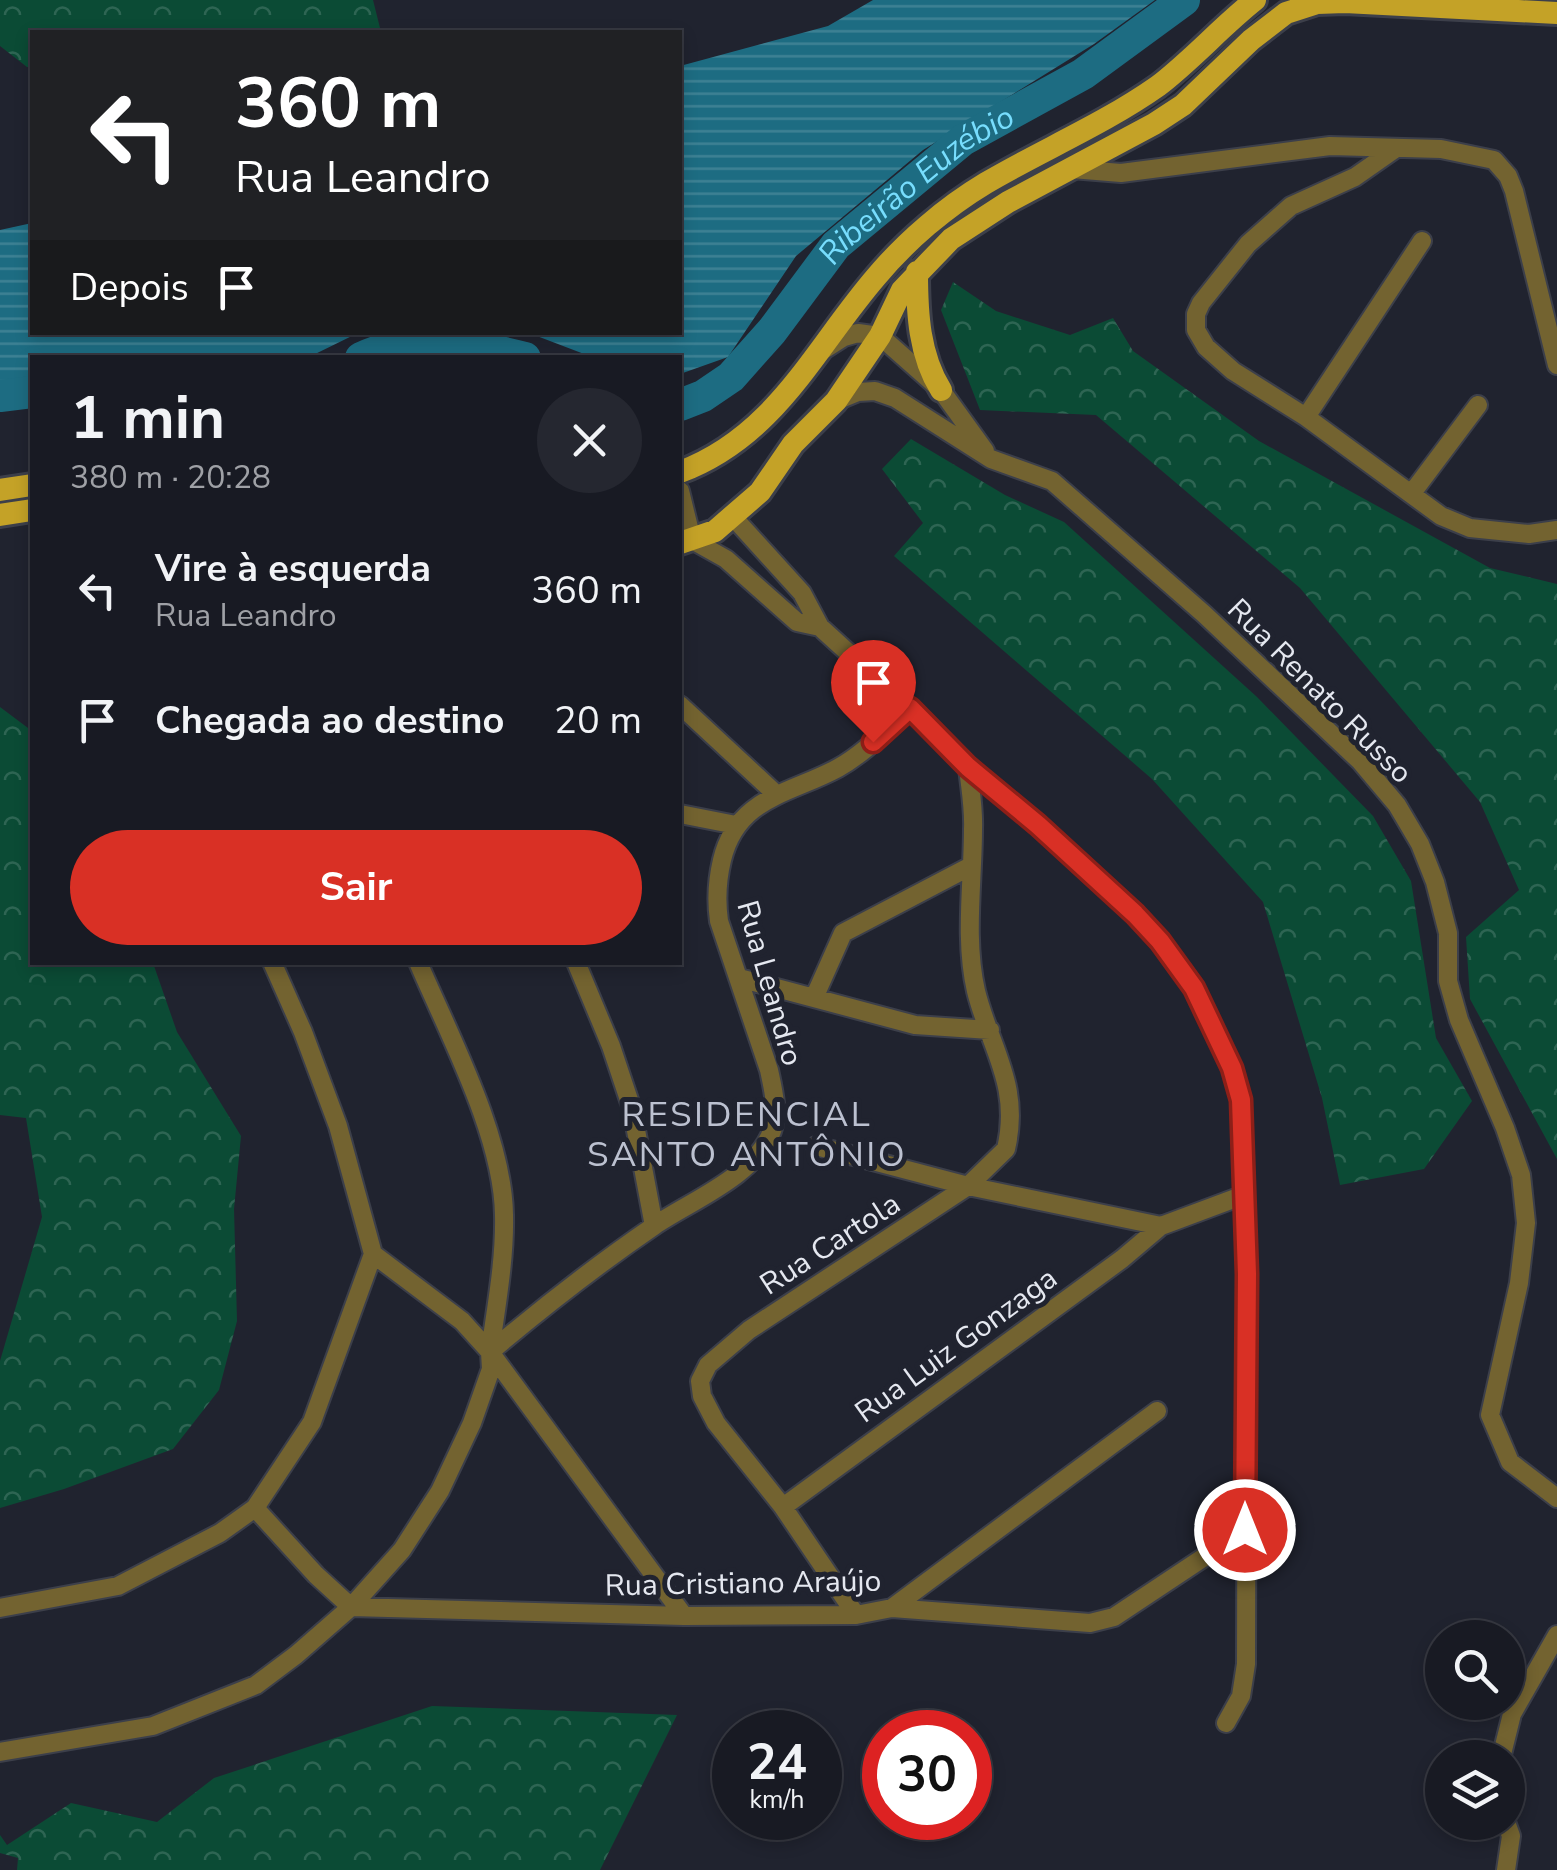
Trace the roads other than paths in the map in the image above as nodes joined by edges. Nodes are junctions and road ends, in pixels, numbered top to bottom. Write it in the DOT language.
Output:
graph roads {
  1 [pos="1255,0"];
  2 [pos="1496,5"];
  3 [pos="1557,13"];
  4 [pos="1395,149"];
  5 [pos="1072,169"];
  6 [pos="1422,240"];
  7 [pos="917,272"];
  8 [pos="880,336"];
  9 [pos="813,363"];
  10 [pos="1557,365"];
  11 [pos="941,390"];
  12 [pos="836,401"];
  13 [pos="1478,404"];
  14 [pos="1306,417"];
  15 [pos="794,444"];
  16 [pos="991,459"];
  17 [pos="682,471"];
  18 [pos="30,486"];
  19 [pos="0,490"];
  20 [pos="1412,492"];
  21 [pos="682,509"];
  22 [pos="30,510"];
  23 [pos="0,515"];
  24 [pos="734,518"];
  25 [pos="1557,530"];
  26 [pos="686,542"];
  27 [pos="773,564"];
  28 [pos="757,586"];
  29 [pos="820,627"];
  30 [pos="682,707"];
  31 [pos="910,708"];
  32 [pos="968,767"];
  33 [pos="777,795"];
  34 [pos="682,814"];
  35 [pos="736,825"];
  36 [pos="972,866"];
  37 [pos="273,965"];
  38 [pos="419,965"];
  39 [pos="577,965"];
  40 [pos="740,978"];
  41 [pos="814,998"];
  42 [pos="990,1030"];
  43 [pos="816,1146"];
  44 [pos="968,1186"];
  45 [pos="1244,1195"];
  46 [pos="654,1226"];
  47 [pos="1161,1226"];
  48 [pos="373,1254"];
  49 [pos="490,1352"];
  50 [pos="1157,1411"];
  51 [pos="1557,1498"];
  52 [pos="782,1507"];
  53 [pos="255,1508"];
  54 [pos="1245,1530"];
  55 [pos="351,1607"];
  56 [pos="0,1608"];
  57 [pos="892,1608"];
  58 [pos="856,1614"];
  59 [pos="684,1616"];
  60 [pos="1557,1635"];
  61 [pos="1226,1722"];
  62 [pos="1506,1740"];
  63 [pos="0,1752"];
  64 [pos="1510,1840"];
  65 [pos="1506,1870"];
  1 -- 9 [label="main road"];
  2 -- 3 [label="main road"];
  2 -- 5 [label="main road"];
  4 -- 5 [label="street"];
  4 -- 10 [label="street"];
  4 -- 14 [label="street"];
  5 -- 7 [label="main road"];
  6 -- 14 [label="street"];
  7 -- 8 [label="main road"];
  7 -- 11 [label="main road"];
  8 -- 9 [label="street"];
  8 -- 11 [label="street"];
  8 -- 12 [label="main road"];
  9 -- 15 [label="main road"];
  9 -- 17 [label="main road"];
  11 -- 16 [label="street"];
  12 -- 15 [label="main road"];
  12 -- 16 [label="street, Rua Renato Russo"];
  13 -- 20 [label="street"];
  14 -- 20 [label="street"];
  15 -- 24 [label="main road"];
  16 -- 51 [label="street, Rua Renato Russo"];
  18 -- 19 [label="main road"];
  20 -- 25 [label="street"];
  21 -- 26 [label="street"];
  22 -- 23 [label="main road"];
  24 -- 26 [label="main road"];
  24 -- 27 [label="street"];
  26 -- 28 [label="street"];
  27 -- 28 [label="street"];
  27 -- 29 [label="street"];
  28 -- 29 [label="street"];
  29 -- 31 [label="street"];
  30 -- 33 [label="street"];
  31 -- 32 [label="street"];
  31 -- 33 [label="street"];
  32 -- 36 [label="street, Rua Cartola"];
  32 -- 45 [label="street"];
  33 -- 35 [label="street"];
  34 -- 35 [label="street"];
  35 -- 40 [label="street, Rua Leandro"];
  36 -- 41 [label="street"];
  36 -- 42 [label="street, Rua Cartola"];
  37 -- 48 [label="street"];
  38 -- 49 [label="street"];
  39 -- 46 [label="street"];
  40 -- 41 [label="street"];
  40 -- 46 [label="street, Rua Leandro"];
  41 -- 42 [label="street"];
  42 -- 44 [label="street, Rua Cartola"];
  43 -- 44 [label="street"];
  44 -- 47 [label="street"];
  44 -- 52 [label="street, Rua Cartola"];
  45 -- 47 [label="street"];
  45 -- 54 [label="street"];
  46 -- 49 [label="street, Rua Leandro"];
  47 -- 52 [label="street, Rua Luiz Gonzaga"];
  48 -- 49 [label="street"];
  48 -- 53 [label="street"];
  49 -- 55 [label="street"];
  49 -- 59 [label="street"];
  50 -- 57 [label="street"];
  52 -- 58 [label="street, Rua Cartola"];
  53 -- 55 [label="street"];
  53 -- 56 [label="street"];
  54 -- 57 [label="street, Rua Cristiano Araújo"];
  54 -- 61 [label="street"];
  55 -- 59 [label="street, Rua Cristiano Araújo"];
  55 -- 63 [label="street"];
  57 -- 58 [label="street, Rua Cristiano Araújo"];
  58 -- 59 [label="street, Rua Cristiano Araújo"];
  60 -- 62 [label="street"];
  64 -- 65 [label="street"];
}
